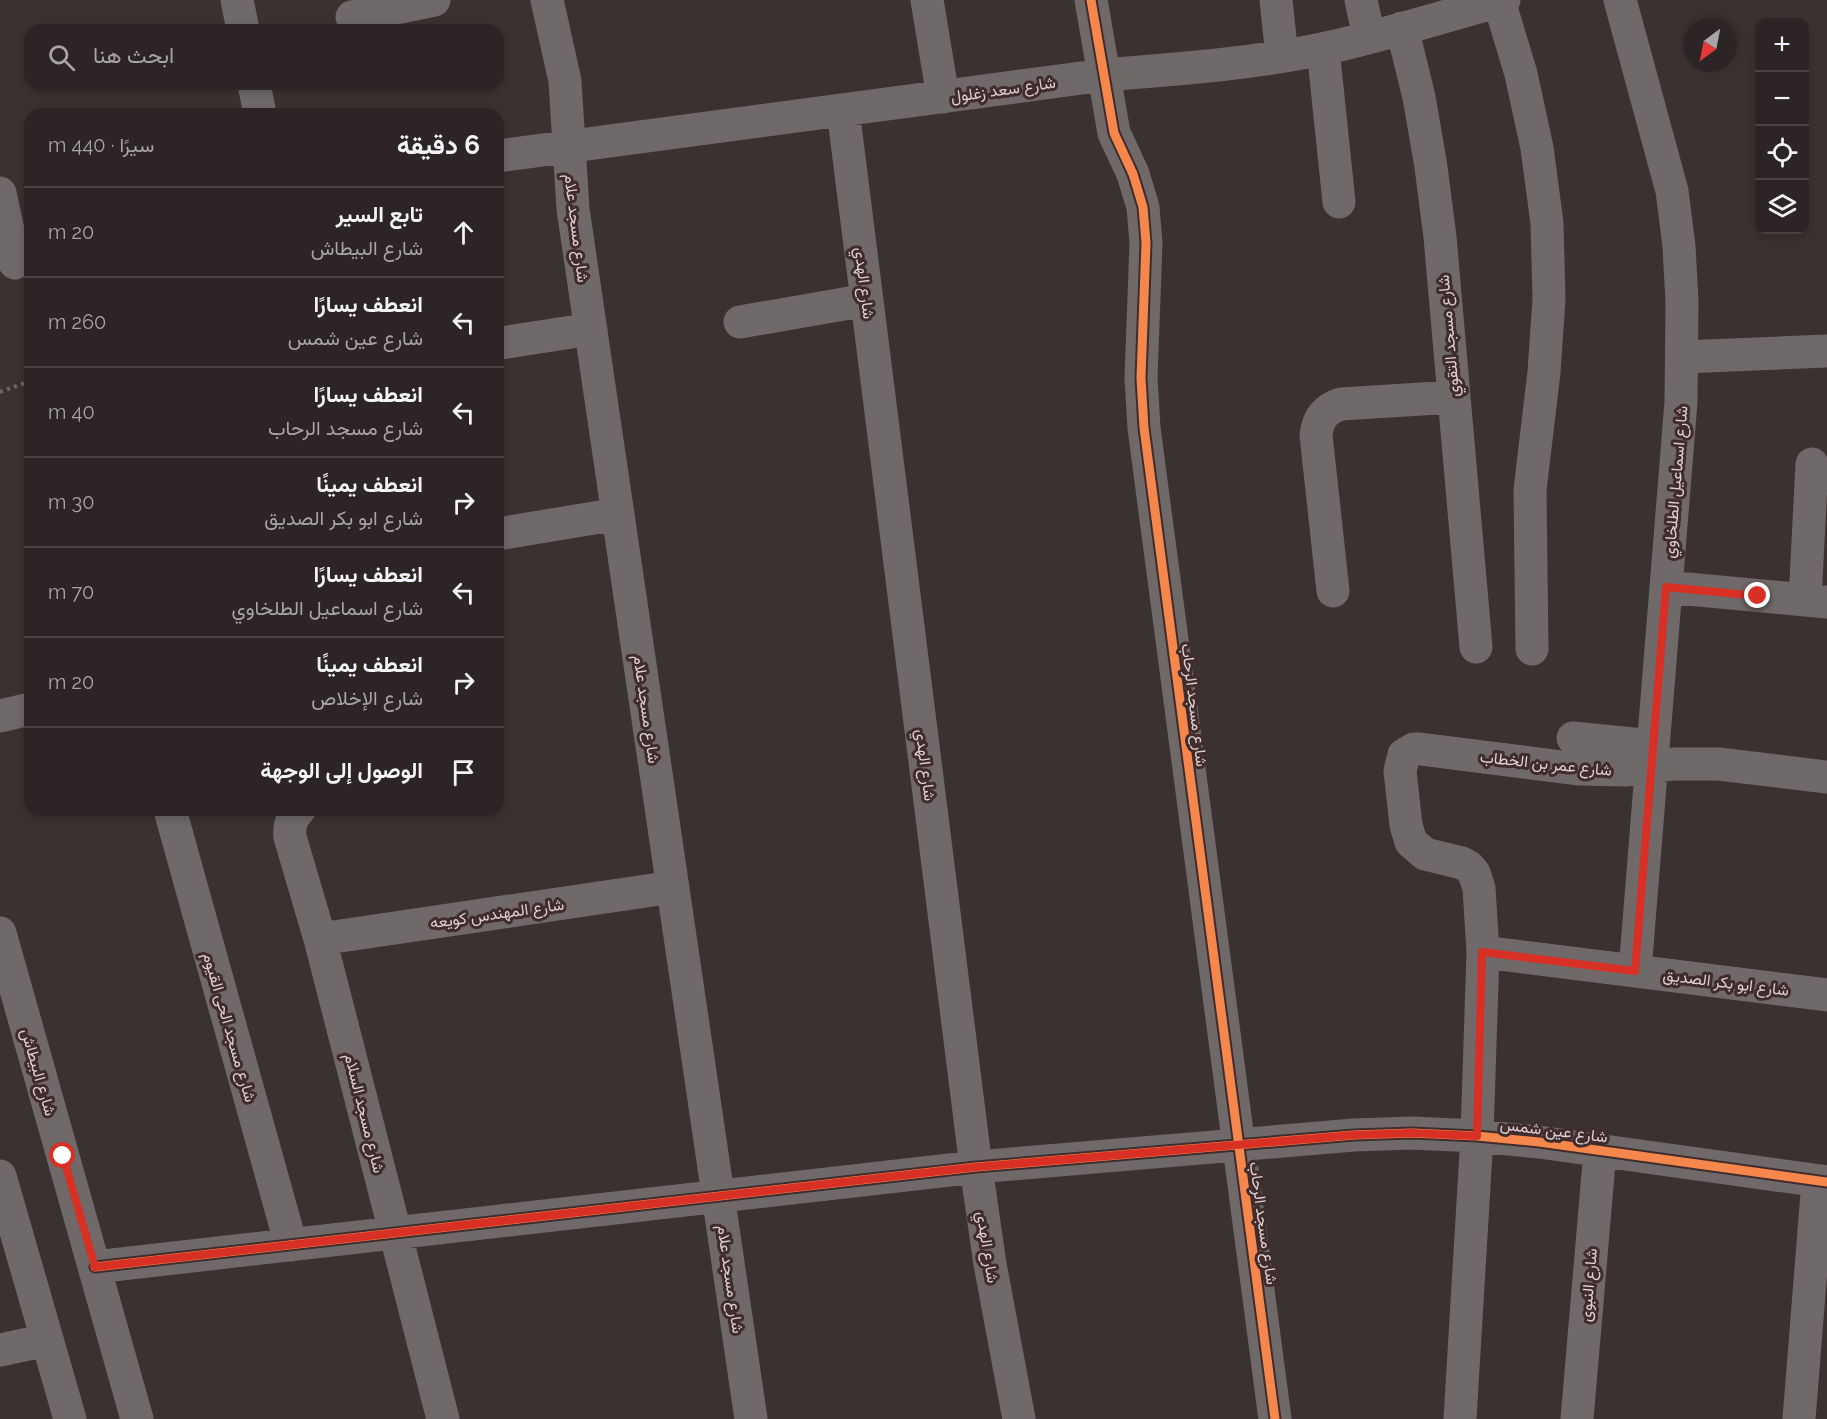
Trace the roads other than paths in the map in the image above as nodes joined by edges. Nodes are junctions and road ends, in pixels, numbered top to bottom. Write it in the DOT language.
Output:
graph roads {
  1 [pos="237,0"];
  2 [pos="434,0"];
  3 [pos="547,0"];
  4 [pos="927,0"];
  5 [pos="1091,0"];
  6 [pos="1276,0"];
  7 [pos="1362,0"];
  8 [pos="1620,0"];
  9 [pos="1502,1"];
  10 [pos="352,17"];
  11 [pos="242,24"];
  12 [pos="1402,28"];
  13 [pos="1369,37"];
  14 [pos="1323,49"];
  15 [pos="1282,56"];
  16 [pos="1104,75"];
  17 [pos="255,90"];
  18 [pos="943,97"];
  19 [pos="259,108"];
  20 [pos="843,110"];
  21 [pos="568,147"];
  22 [pos="504,155"];
  23 [pos="0,193"];
  24 [pos="1339,202"];
  25 [pos="15,263"];
  26 [pos="867,300"];
  27 [pos="740,322"];
  28 [pos="591,328"];
  29 [pos="504,342"];
  30 [pos="1827,351"];
  31 [pos="1683,357"];
  32 [pos="1454,396"];
  33 [pos="1812,464"];
  34 [pos="618,514"];
  35 [pos="504,533"];
  36 [pos="1666,587"];
  37 [pos="1333,591"];
  38 [pos="1816,601"];
  39 [pos="1476,647"];
  40 [pos="1532,649"];
  41 [pos="24,710"];
  42 [pos="0,716"];
  43 [pos="1573,738"];
  44 [pos="1652,756"];
  45 [pos="1827,777"];
  46 [pos="172,816"];
  47 [pos="294,816"];
  48 [pos="673,887"];
  49 [pos="0,933"];
  50 [pos="320,939"];
  51 [pos="1482,952"];
  52 [pos="1635,971"];
  53 [pos="1827,995"];
  54 [pos="1477,1136"];
  55 [pos="1238,1143"];
  56 [pos="1599,1151"];
  57 [pos="976,1167"];
  58 [pos="0,1176"];
  59 [pos="1823,1182"];
  60 [pos="718,1196"];
  61 [pos="395,1234"];
  62 [pos="291,1245"];
  63 [pos="95,1267"];
  64 [pos="47,1340"];
  65 [pos="0,1350"];
  66 [pos="70,1419"];
  67 [pos="137,1419"];
  68 [pos="443,1419"];
  69 [pos="751,1419"];
  70 [pos="1019,1419"];
  71 [pos="1275,1419"];
  72 [pos="1460,1419"];
  73 [pos="1576,1419"];
  74 [pos="1799,1419"];
  1 -- 11 [label="street"];
  2 -- 10 [label="street"];
  3 -- 21 [label="street, شارع مسجد علام"];
  4 -- 18 [label="street"];
  5 -- 16 [label="street, شارع مسجد الرحاب"];
  6 -- 15 [label="street"];
  7 -- 13 [label="street"];
  8 -- 31 [label="street, شارع اسماعيل الطلخاوي"];
  9 -- 12 [label="street, شارع سعد زغلول"];
  9 -- 40 [label="street"];
  12 -- 13 [label="street, شارع سعد زغلول"];
  12 -- 32 [label="street, شارع مسجد التقوي"];
  13 -- 14 [label="street, شارع سعد زغلول"];
  14 -- 15 [label="street, شارع سعد زغلول"];
  14 -- 24 [label="street"];
  15 -- 16 [label="street, شارع سعد زغلول"];
  16 -- 18 [label="street, شارع سعد زغلول"];
  16 -- 55 [label="street, شارع مسجد الرحاب"];
  17 -- 19 [label="street"];
  18 -- 20 [label="street, شارع سعد زغلول"];
  20 -- 21 [label="street, شارع سعد زغلول"];
  20 -- 26 [label="street, شارع الهدي"];
  21 -- 22 [label="street, شارع سعد زغلول"];
  21 -- 28 [label="street, شارع مسجد علام"];
  23 -- 25 [label="street"];
  26 -- 27 [label="street"];
  26 -- 57 [label="street, شارع الهدي"];
  28 -- 29 [label="street"];
  28 -- 34 [label="street, شارع مسجد علام"];
  30 -- 31 [label="street"];
  31 -- 36 [label="street, شارع اسماعيل الطلخاوي"];
  32 -- 37 [label="street"];
  32 -- 39 [label="street, شارع مسجد التقوي"];
  33 -- 38 [label="street"];
  34 -- 35 [label="street"];
  34 -- 48 [label="street, شارع مسجد علام"];
  36 -- 38 [label="street"];
  36 -- 44 [label="street, شارع اسماعيل الطلخاوي"];
  41 -- 42 [label="street"];
  43 -- 44 [label="street"];
  44 -- 45 [label="street, شارع عمر بن الخطاب"];
  44 -- 51 [label="street, شارع عمر بن الخطاب"];
  44 -- 52 [label="street, شارع اسماعيل الطلخاوي"];
  46 -- 62 [label="street, شارع مسجد الحى القيوم"];
  47 -- 50 [label="street, شارع مسجد السلام"];
  48 -- 50 [label="street, شارع المهندس كويعه"];
  48 -- 60 [label="street, شارع مسجد علام"];
  49 -- 63 [label="street, شارع البيطاش"];
  50 -- 61 [label="street, شارع مسجد السلام"];
  51 -- 52 [label="street, شارع ابو بكر الصديق"];
  51 -- 54 [label="street"];
  52 -- 53 [label="street, شارع ابو بكر الصديق"];
  54 -- 55 [label="street, شارع عين شمس"];
  54 -- 56 [label="street, شارع عين شمس"];
  54 -- 72 [label="street"];
  55 -- 57 [label="street, شارع عين شمس"];
  55 -- 71 [label="street, شارع مسجد الرحاب"];
  56 -- 59 [label="street, شارع عين شمس"];
  56 -- 73 [label="street, شارع النبوى"];
  57 -- 60 [label="street, شارع عين شمس"];
  57 -- 70 [label="street, شارع الهدي"];
  58 -- 64 [label="street"];
  59 -- 74 [label="street"];
  60 -- 61 [label="street, شارع عين شمس"];
  60 -- 69 [label="street, شارع مسجد علام"];
  61 -- 62 [label="street, شارع عين شمس"];
  61 -- 68 [label="street, شارع مسجد السلام"];
  62 -- 63 [label="street, شارع عين شمس"];
  63 -- 67 [label="street, شارع البيطاش"];
  64 -- 65 [label="street"];
  64 -- 66 [label="street"];
}
